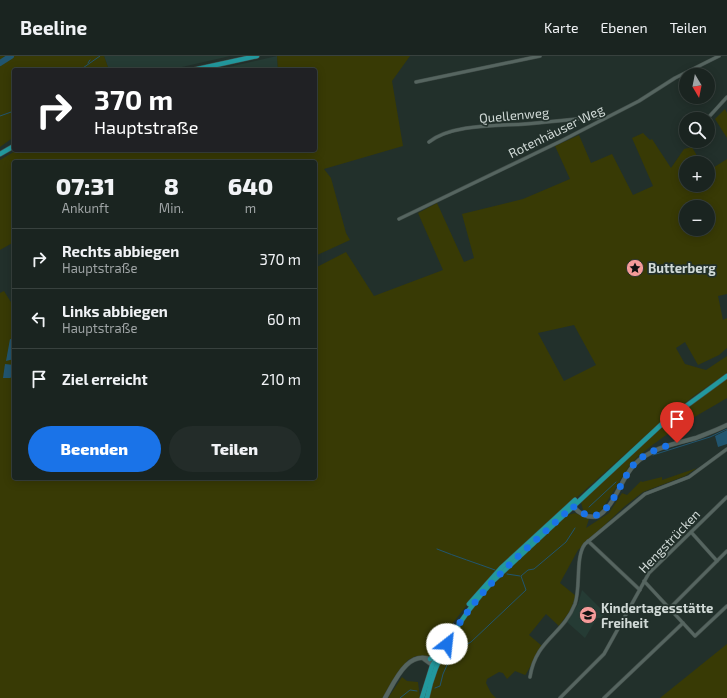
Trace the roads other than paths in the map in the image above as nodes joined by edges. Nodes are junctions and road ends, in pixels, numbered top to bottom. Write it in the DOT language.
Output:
graph roads {
  1 [pos="257,56"];
  2 [pos="540,56"];
  3 [pos="719,56"];
  4 [pos="202,68"];
  5 [pos="416,82"];
  6 [pos="727,97"];
  7 [pos="714,112"];
  8 [pos="603,119"];
  9 [pos="429,142"];
  10 [pos="12,147"];
  11 [pos="0,154"];
  12 [pos="399,219"];
  13 [pos="727,376"];
  14 [pos="727,425"];
  15 [pos="727,449"];
  16 [pos="727,497"];
  17 [pos="573,505"];
  18 [pos="690,532"];
  19 [pos="588,541"];
  20 [pos="727,551"];
  21 [pos="717,561"];
  22 [pos="644,581"];
  23 [pos="640,590"];
  24 [pos="727,606"];
  25 [pos="670,608"];
  26 [pos="683,622"];
  27 [pos="424,659"];
  28 [pos="434,663"];
  29 [pos="530,677"];
  30 [pos="385,698"];
  31 [pos="422,698"];
  32 [pos="427,698"];
  33 [pos="560,698"];
  34 [pos="604,698"];
  1 -- 4 [label="main road"];
  2 -- 5 [label="street"];
  3 -- 8 [label="street, Rotenhäuser Weg"];
  6 -- 7 [label="street"];
  8 -- 9 [label="street, Quellenweg"];
  8 -- 12 [label="street, Rotenhäuser Weg"];
  10 -- 11 [label="main road"];
  13 -- 17 [label="main road"];
  14 -- 17 [label="street"];
  15 -- 19 [label="street"];
  16 -- 18 [label="street, Hengstrücken"];
  17 -- 28 [label="main road"];
  17 -- 28 [label="main road"];
  18 -- 21 [label="street"];
  18 -- 22 [label="street, Hengstrücken"];
  19 -- 23 [label="street"];
  19 -- 29 [label="street"];
  20 -- 21 [label="street"];
  21 -- 25 [label="street"];
  22 -- 23 [label="street, Hengstrücken"];
  22 -- 25 [label="street"];
  23 -- 33 [label="street, Hengstrücken"];
  24 -- 26 [label="street"];
  25 -- 26 [label="street"];
  26 -- 34 [label="street"];
  27 -- 28 [label="street"];
  27 -- 28 [label="street"];
  27 -- 30 [label="street"];
  28 -- 31 [label="main road"];
  28 -- 32 [label="main road"];
}
